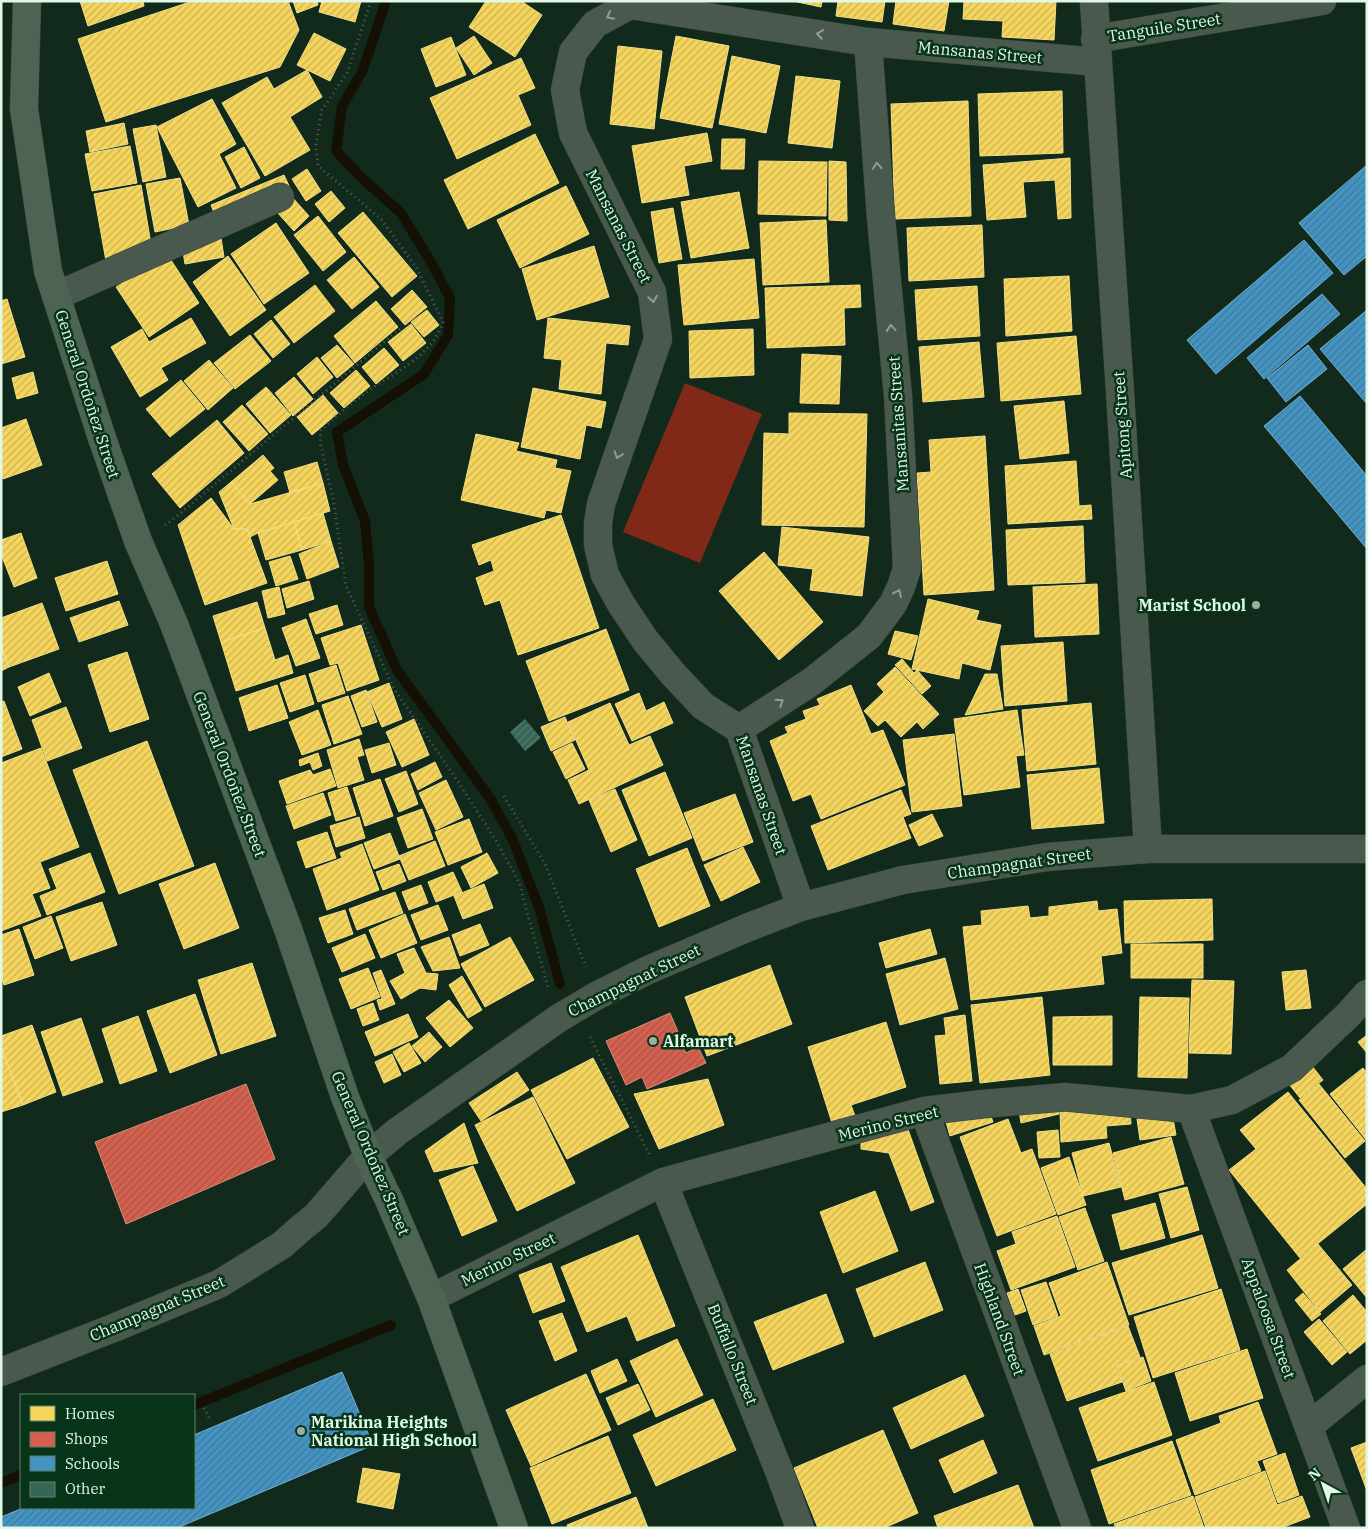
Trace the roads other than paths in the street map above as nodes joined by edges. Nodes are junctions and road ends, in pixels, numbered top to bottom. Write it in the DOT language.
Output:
graph roads {
  1 [pos="27,1"];
  2 [pos="1094,1"];
  3 [pos="1322,1"];
  4 [pos="868,42"];
  5 [pos="1097,50"];
  6 [pos="280,197"];
  7 [pos="56,296"];
  8 [pos="740,729"];
  9 [pos="1148,848"];
  10 [pos="1367,849"];
  11 [pos="801,907"];
  12 [pos="1367,994"];
  13 [pos="1191,1108"];
  14 [pos="924,1111"];
  15 [pos="368,1156"];
  16 [pos="663,1182"];
  17 [pos="432,1298"];
  18 [pos="1,1372"];
  19 [pos="1367,1379"];
  20 [pos="1309,1426"];
  21 [pos="514,1528"];
  22 [pos="800,1528"];
  23 [pos="1076,1528"];
  24 [pos="1346,1528"];
  1 -- 7 [label="main road, General Ordoñez Street"];
  2 -- 5 [label="street, Apitong Street"];
  3 -- 5 [label="street, Tanguile Street"];
  4 -- 5 [label="street, Mansanas Street"];
  8 -- 4 [label="street, Mansanitas Street, one-way"];
  4 -- 8 [label="street, Mansanas Street, one-way"];
  5 -- 9 [label="street, Apitong Street"];
  6 -- 7 [label="street"];
  7 -- 15 [label="main road, General Ordoñez Street"];
  8 -- 11 [label="street, Mansanas Street"];
  9 -- 10 [label="street, Champagnat Street"];
  9 -- 11 [label="street, Champagnat Street"];
  11 -- 15 [label="street, Champagnat Street"];
  12 -- 13 [label="street, Merino Street"];
  13 -- 14 [label="street, Merino Street"];
  13 -- 20 [label="street, Appaloosa Street"];
  14 -- 16 [label="street, Merino Street"];
  14 -- 23 [label="street, Highland Street"];
  15 -- 17 [label="main road, General Ordoñez Street"];
  15 -- 18 [label="street, Champagnat Street"];
  16 -- 17 [label="street, Merino Street"];
  16 -- 22 [label="street, Buffallo Street"];
  17 -- 21 [label="main road, General Ordoñez Street"];
  19 -- 20 [label="street"];
  20 -- 24 [label="street, Appaloosa Street"];
}
